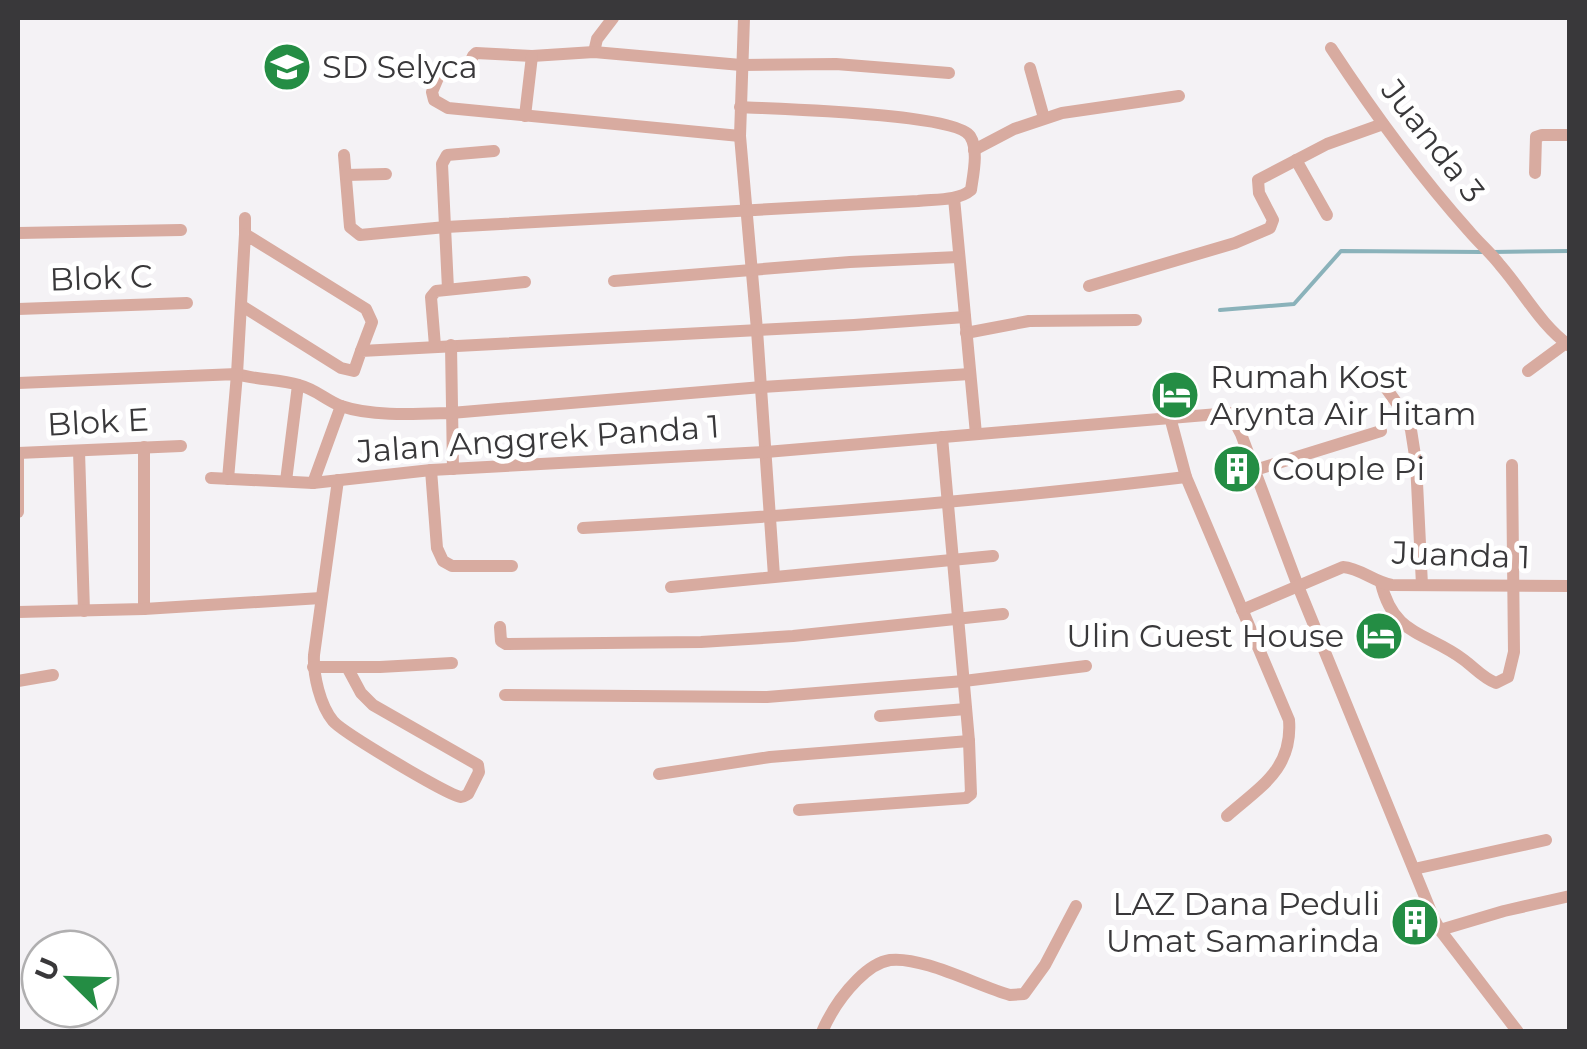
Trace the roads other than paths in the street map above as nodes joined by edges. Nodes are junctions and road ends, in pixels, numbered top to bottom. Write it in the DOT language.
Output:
graph roads {
  1 [pos="613,18"];
  2 [pos="744,18"];
  3 [pos="1331,48"];
  4 [pos="594,52"];
  5 [pos="532,56"];
  6 [pos="741,65"];
  7 [pos="1030,68"];
  8 [pos="466,71"];
  9 [pos="949,73"];
  10 [pos="438,78"];
  11 [pos="1179,96"];
  12 [pos="740,107"];
  13 [pos="525,116"];
  14 [pos="1044,118"];
  15 [pos="1382,124"];
  16 [pos="1570,135"];
  17 [pos="740,136"];
  18 [pos="974,150"];
  19 [pos="494,151"];
  20 [pos="344,155"];
  21 [pos="1296,160"];
  22 [pos="1535,173"];
  23 [pos="386,174"];
  24 [pos="346,175"];
  25 [pos="960,196"];
  26 [pos="748,210"];
  27 [pos="1327,215"];
  28 [pos="245,218"];
  29 [pos="446,227"];
  30 [pos="181,230"];
  31 [pos="18,233"];
  32 [pos="245,234"];
  33 [pos="958,257"];
  34 [pos="752,270"];
  35 [pos="614,281"];
  36 [pos="525,282"];
  37 [pos="1088,286"];
  38 [pos="448,289"];
  39 [pos="187,303"];
  40 [pos="242,306"];
  41 [pos="18,309"];
  42 [pos="964,317"];
  43 [pos="1136,320"];
  44 [pos="757,330"];
  45 [pos="966,333"];
  46 [pos="1568,345"];
  47 [pos="435,346"];
  48 [pos="451,346"];
  49 [pos="361,351"];
  50 [pos="1528,371"];
  51 [pos="237,374"];
  52 [pos="970,374"];
  53 [pos="1378,376"];
  54 [pos="18,383"];
  55 [pos="298,385"];
  56 [pos="762,387"];
  57 [pos="341,406"];
  58 [pos="451,412"];
  59 [pos="1170,418"];
  60 [pos="1382,431"];
  61 [pos="976,434"];
  62 [pos="942,437"];
  63 [pos="181,446"];
  64 [pos="144,447"];
  65 [pos="80,451"];
  66 [pos="766,452"];
  67 [pos="18,453"];
  68 [pos="1512,465"];
  69 [pos="454,469"];
  70 [pos="430,470"];
  71 [pos="1255,470"];
  72 [pos="1186,477"];
  73 [pos="211,478"];
  74 [pos="228,479"];
  75 [pos="338,480"];
  76 [pos="286,482"];
  77 [pos="313,483"];
  78 [pos="948,501"];
  79 [pos="18,512"];
  80 [pos="770,518"];
  81 [pos="583,528"];
  82 [pos="993,556"];
  83 [pos="953,559"];
  84 [pos="512,566"];
  85 [pos="774,576"];
  86 [pos="1381,582"];
  87 [pos="1422,585"];
  88 [pos="1298,586"];
  89 [pos="1514,586"];
  90 [pos="1570,586"];
  91 [pos="671,587"];
  92 [pos="321,598"];
  93 [pos="144,608"];
  94 [pos="84,610"];
  95 [pos="1242,610"];
  96 [pos="18,612"];
  97 [pos="1003,614"];
  98 [pos="958,620"];
  99 [pos="500,627"];
  100 [pos="452,663"];
  101 [pos="1086,666"];
  102 [pos="313,668"];
  103 [pos="347,668"];
  104 [pos="53,675"];
  105 [pos="964,681"];
  106 [pos="18,682"];
  107 [pos="505,695"];
  108 [pos="966,709"];
  109 [pos="880,716"];
  110 [pos="969,740"];
  111 [pos="659,774"];
  112 [pos="799,810"];
  113 [pos="1227,816"];
  114 [pos="1546,840"];
  115 [pos="1414,869"];
  116 [pos="1570,896"];
  117 [pos="1076,906"];
  118 [pos="1440,930"];
  119 [pos="822,1032"];
  120 [pos="1518,1032"];
  1 -- 4 [label="street"];
  2 -- 6 [label="street"];
  3 -- 15 [label="street, Juanda 3"];
  4 -- 5 [label="street"];
  4 -- 6 [label="street"];
  5 -- 8 [label="street"];
  5 -- 13 [label="street"];
  6 -- 9 [label="street"];
  6 -- 12 [label="street"];
  7 -- 14 [label="street"];
  10 -- 13 [label="street"];
  11 -- 14 [label="street"];
  12 -- 17 [label="street"];
  12 -- 18 [label="street"];
  13 -- 17 [label="street"];
  14 -- 18 [label="street"];
  15 -- 21 [label="street"];
  15 -- 46 [label="street, Juanda 3"];
  16 -- 22 [label="street"];
  17 -- 26 [label="street"];
  18 -- 25 [label="street"];
  19 -- 29 [label="street"];
  20 -- 24 [label="street"];
  21 -- 27 [label="street"];
  21 -- 37 [label="street"];
  23 -- 24 [label="street"];
  24 -- 29 [label="street"];
  25 -- 26 [label="street"];
  25 -- 33 [label="street"];
  26 -- 29 [label="street"];
  26 -- 34 [label="street"];
  28 -- 32 [label="street"];
  29 -- 38 [label="street"];
  30 -- 31 [label="street"];
  32 -- 40 [label="street"];
  32 -- 49 [label="street"];
  33 -- 34 [label="street"];
  33 -- 42 [label="street"];
  34 -- 35 [label="street"];
  34 -- 44 [label="street"];
  36 -- 38 [label="street"];
  38 -- 47 [label="street"];
  39 -- 41 [label="street, Blok C"];
  40 -- 49 [label="street"];
  40 -- 51 [label="street"];
  42 -- 44 [label="street"];
  42 -- 45 [label="street"];
  43 -- 45 [label="street"];
  44 -- 48 [label="street"];
  44 -- 56 [label="street"];
  45 -- 52 [label="street"];
  46 -- 50 [label="street"];
  47 -- 48 [label="street"];
  47 -- 49 [label="street"];
  48 -- 58 [label="street"];
  51 -- 54 [label="street, Jalan Anggrek Panda 1"];
  51 -- 55 [label="street, Jalan Anggrek Panda 1"];
  51 -- 74 [label="street"];
  52 -- 56 [label="street, Jalan Anggrek Panda 1"];
  52 -- 61 [label="street"];
  53 -- 87 [label="street"];
  55 -- 57 [label="street, Jalan Anggrek Panda 1"];
  55 -- 76 [label="street"];
  56 -- 58 [label="street, Jalan Anggrek Panda 1"];
  56 -- 66 [label="street"];
  57 -- 58 [label="street, Jalan Anggrek Panda 1"];
  57 -- 77 [label="street"];
  58 -- 69 [label="street"];
  59 -- 61 [label="street, Jalan Anggrek Panda 1"];
  59 -- 71 [label="street, Jalan Anggrek Panda 1"];
  59 -- 72 [label="street"];
  60 -- 71 [label="street"];
  61 -- 62 [label="street, Jalan Anggrek Panda 1"];
  62 -- 66 [label="street, Jalan Anggrek Panda 1"];
  62 -- 78 [label="street"];
  63 -- 64 [label="street, Blok E"];
  64 -- 65 [label="street, Blok E"];
  64 -- 93 [label="street"];
  65 -- 67 [label="street, Blok E"];
  65 -- 94 [label="street"];
  66 -- 69 [label="street, Jalan Anggrek Panda 1"];
  66 -- 80 [label="street"];
  67 -- 79 [label="street"];
  68 -- 89 [label="street"];
  69 -- 70 [label="street, Jalan Anggrek Panda 1"];
  70 -- 75 [label="street, Jalan Anggrek Panda 1"];
  70 -- 84 [label="street"];
  71 -- 88 [label="street"];
  72 -- 78 [label="street"];
  72 -- 95 [label="street"];
  73 -- 74 [label="street, Jalan Anggrek Panda 1"];
  74 -- 76 [label="street, Jalan Anggrek Panda 1"];
  75 -- 77 [label="street, Jalan Anggrek Panda 1"];
  75 -- 92 [label="street"];
  76 -- 77 [label="street, Jalan Anggrek Panda 1"];
  78 -- 80 [label="street"];
  78 -- 83 [label="street"];
  80 -- 81 [label="street"];
  80 -- 85 [label="street"];
  82 -- 83 [label="street"];
  83 -- 85 [label="street"];
  83 -- 98 [label="street"];
  85 -- 91 [label="street"];
  86 -- 87 [label="street, Juanda 1"];
  86 -- 88 [label="street, Juanda 1"];
  86 -- 89 [label="street"];
  87 -- 89 [label="street, Juanda 1"];
  88 -- 95 [label="street, Juanda 1"];
  88 -- 115 [label="street"];
  89 -- 90 [label="street, Juanda 1"];
  92 -- 93 [label="street"];
  92 -- 102 [label="street"];
  93 -- 94 [label="street"];
  94 -- 96 [label="street"];
  95 -- 113 [label="street"];
  97 -- 98 [label="street"];
  98 -- 99 [label="street"];
  98 -- 105 [label="street"];
  100 -- 103 [label="street"];
  101 -- 105 [label="street"];
  102 -- 103 [label="street"];
  102 -- 103 [label="street"];
  104 -- 106 [label="street"];
  105 -- 107 [label="street"];
  105 -- 108 [label="street"];
  108 -- 109 [label="street"];
  108 -- 110 [label="street"];
  110 -- 111 [label="street"];
  110 -- 112 [label="street"];
  114 -- 115 [label="street"];
  115 -- 118 [label="street"];
  116 -- 118 [label="street"];
  117 -- 119 [label="street"];
  118 -- 120 [label="street"];
}
